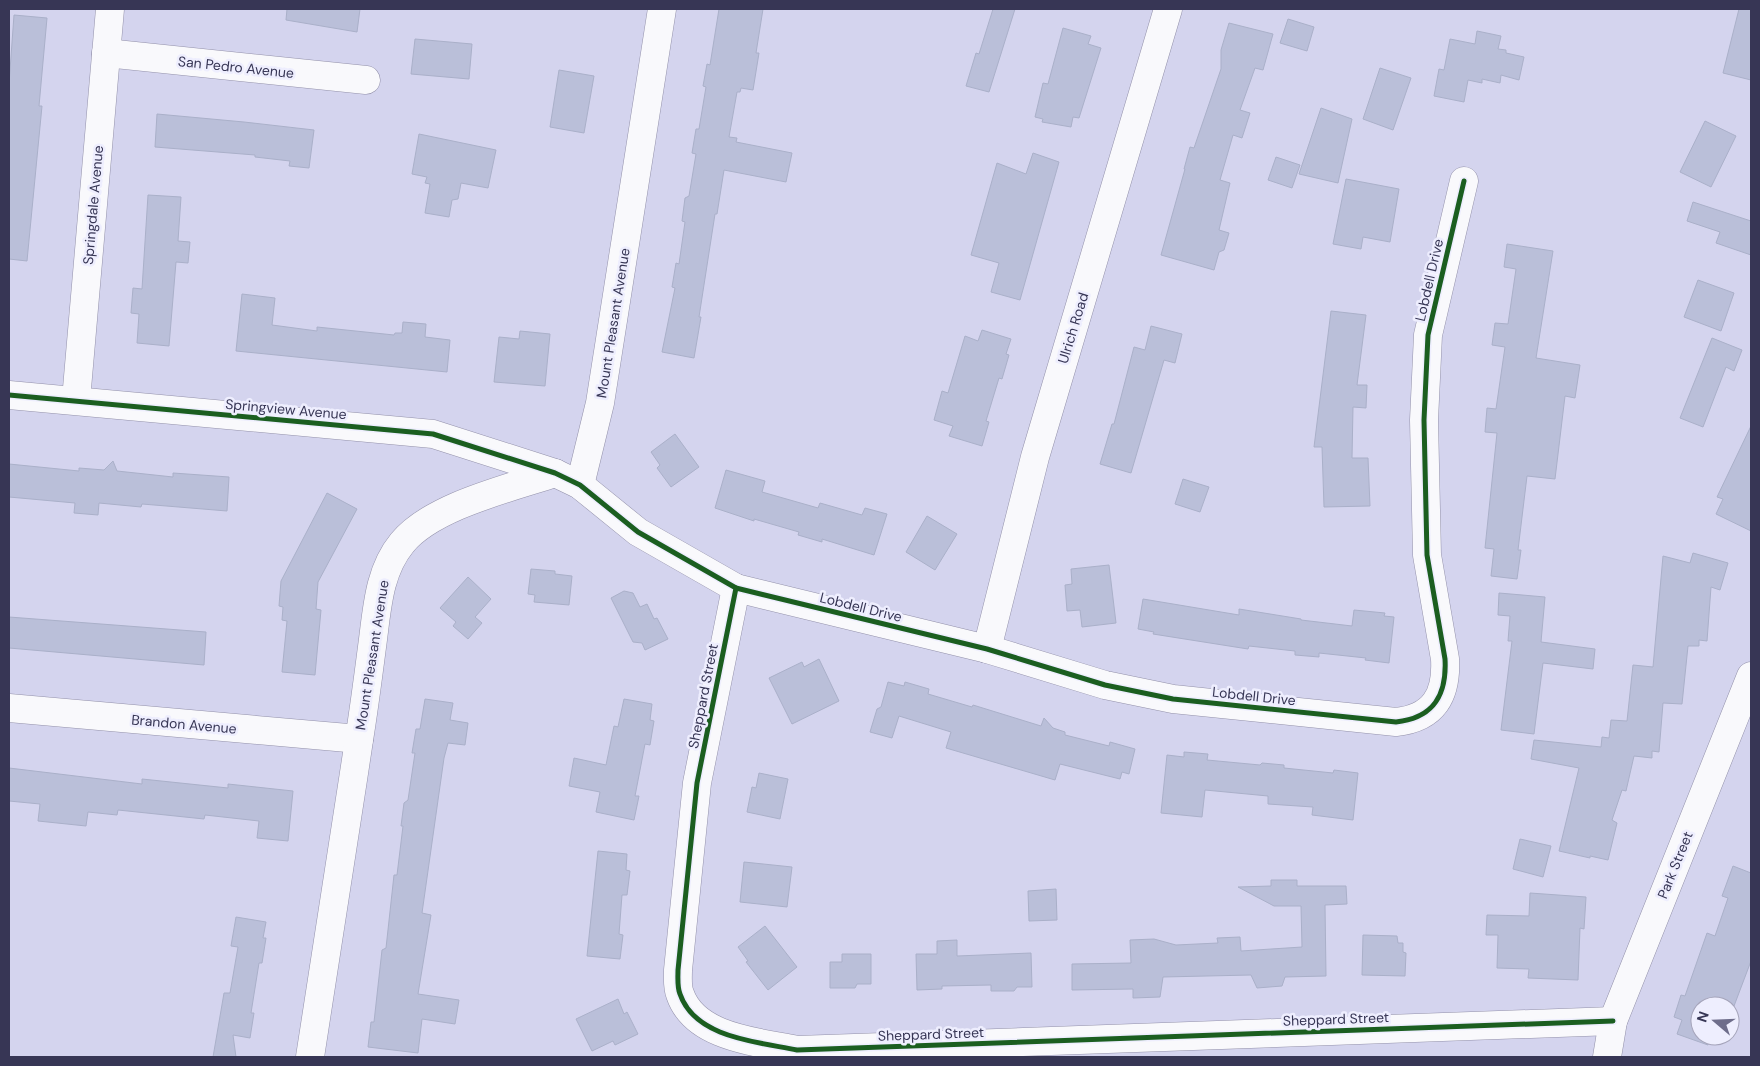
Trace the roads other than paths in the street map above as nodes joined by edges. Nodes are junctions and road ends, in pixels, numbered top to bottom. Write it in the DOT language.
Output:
graph roads {
  1 [pos="110,9"];
  2 [pos="662,9"];
  3 [pos="1168,9"];
  4 [pos="106,54"];
  5 [pos="366,80"];
  6 [pos="1464,181"];
  7 [pos="9,395"];
  8 [pos="76,400"];
  9 [pos="555,473"];
  10 [pos="580,484"];
  11 [pos="736,588"];
  12 [pos="987,649"];
  13 [pos="1751,676"];
  14 [pos="9,708"];
  15 [pos="359,740"];
  16 [pos="1613,1021"];
  17 [pos="796,1054"];
  18 [pos="310,1057"];
  19 [pos="1607,1057"];
  1 -- 4 [label="street, Springdale Avenue"];
  2 -- 10 [label="street, Mount Pleasant Avenue"];
  3 -- 12 [label="street, Ulrich Road"];
  4 -- 5 [label="street, San Pedro Avenue"];
  4 -- 8 [label="street, Springdale Avenue"];
  6 -- 12 [label="street, Lobdell Drive"];
  7 -- 8 [label="street, Springview Avenue"];
  8 -- 9 [label="street, Springview Avenue"];
  9 -- 10 [label="street"];
  9 -- 15 [label="street, Mount Pleasant Avenue"];
  10 -- 11 [label="street, Lobdell Drive"];
  11 -- 12 [label="street, Lobdell Drive"];
  11 -- 17 [label="street, Sheppard Street"];
  13 -- 16 [label="street, Park Street"];
  14 -- 15 [label="street, Brandon Avenue"];
  15 -- 18 [label="street, Mount Pleasant Avenue"];
  16 -- 17 [label="street, Sheppard Street"];
  16 -- 19 [label="street, Park Street"];
}
